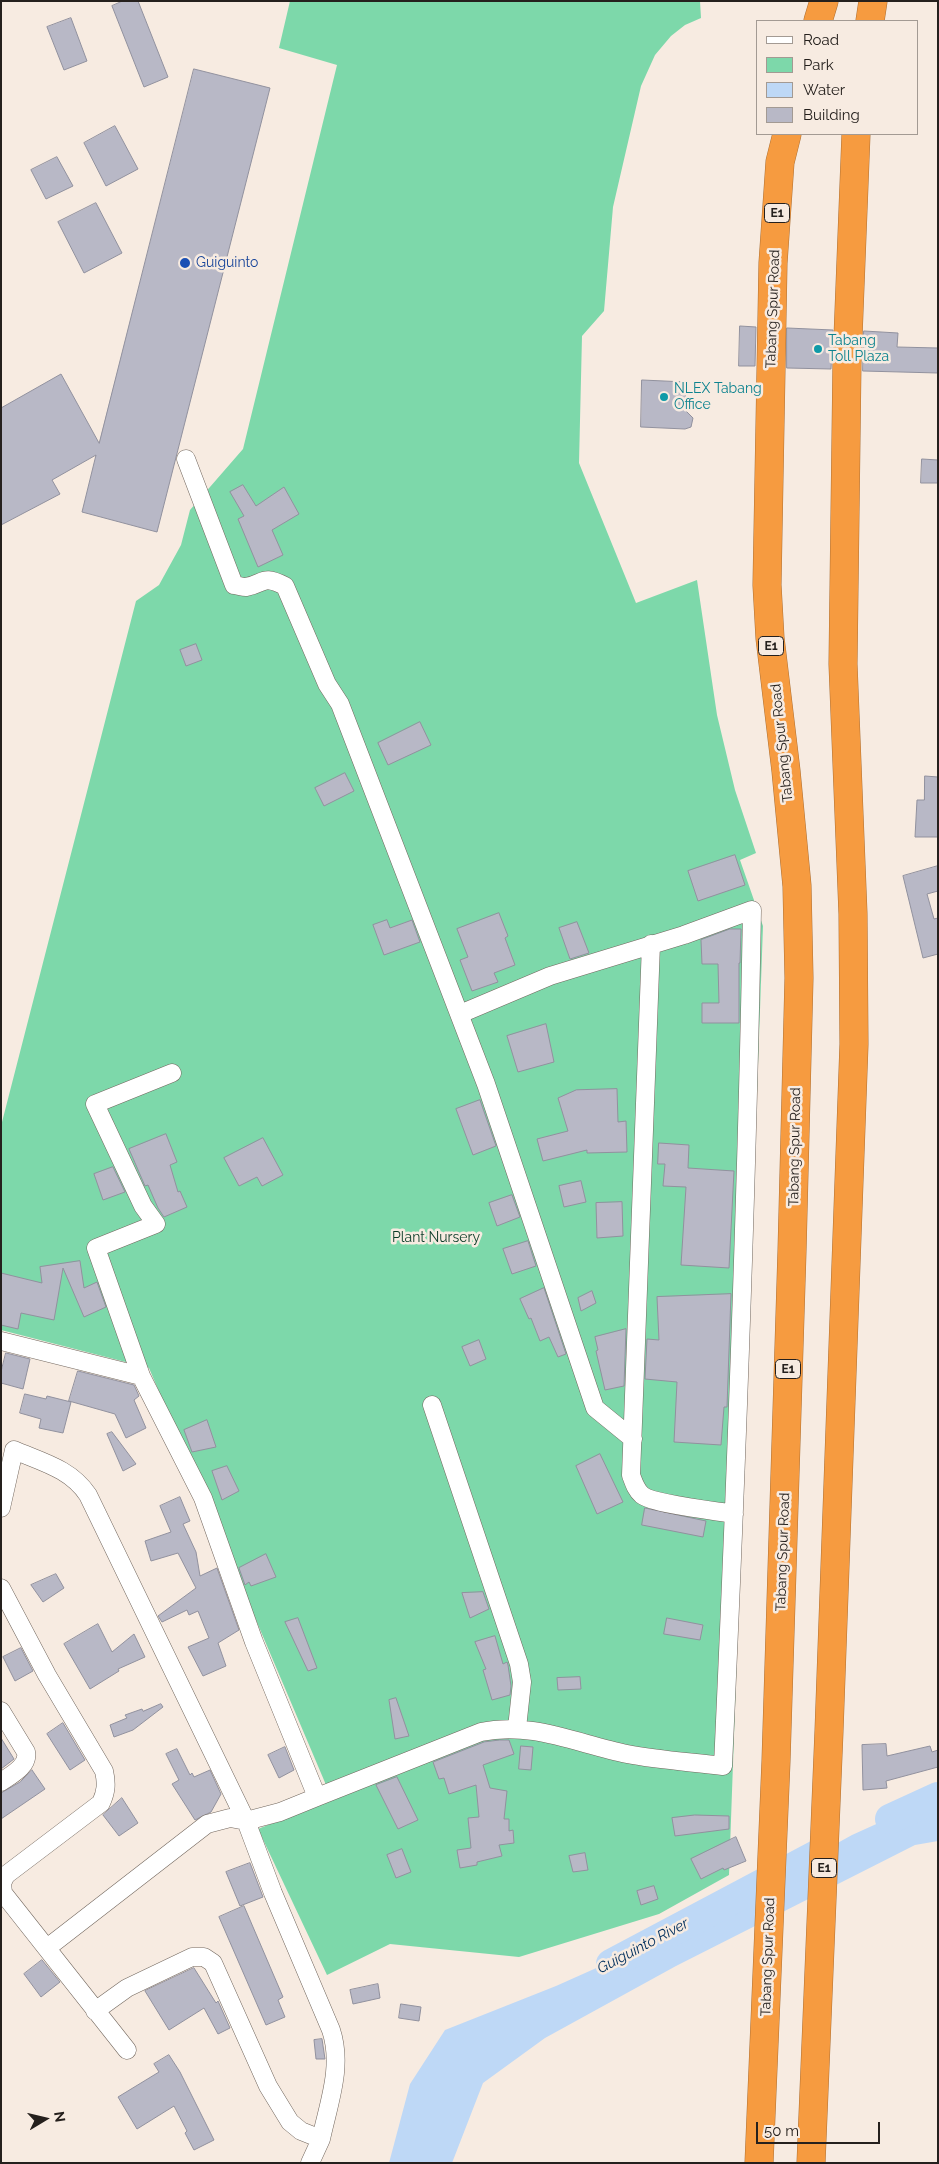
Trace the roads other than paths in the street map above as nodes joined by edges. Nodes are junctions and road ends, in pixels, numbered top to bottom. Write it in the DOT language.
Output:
graph roads {
  1 [pos="824,1"];
  2 [pos="873,1"];
  3 [pos="818,20"];
  4 [pos="870,20"];
  5 [pos="787,135"];
  6 [pos="856,135"];
  7 [pos="186,459"];
  8 [pos="651,944"];
  9 [pos="460,1014"];
  10 [pos="172,1073"];
  11 [pos="1,1341"];
  12 [pos="141,1376"];
  13 [pos="432,1405"];
  14 [pos="633,1438"];
  15 [pos="8,1449"];
  16 [pos="1,1508"];
  17 [pos="734,1514"];
  18 [pos="1,1588"];
  19 [pos="1,1712"];
  20 [pos="517,1728"];
  21 [pos="1,1782"];
  22 [pos="317,1797"];
  23 [pos="246,1821"];
  24 [pos="47,1948"];
  25 [pos="95,2011"];
  26 [pos="127,2050"];
  27 [pos="321,2139"];
  28 [pos="310,2163"];
  29 [pos="759,2163"];
  30 [pos="811,2163"];
  1 -- 3 [label="highway"];
  2 -- 4 [label="highway"];
  5 -- 29 [label="highway, Tabang Spur Road / E1"];
  6 -- 30 [label="highway, E1"];
  7 -- 9 [label="street"];
  8 -- 9 [label="street"];
  8 -- 14 [label="street"];
  8 -- 17 [label="street"];
  9 -- 14 [label="street"];
  10 -- 12 [label="street"];
  11 -- 12 [label="street"];
  12 -- 22 [label="street"];
  13 -- 20 [label="street"];
  14 -- 17 [label="street"];
  15 -- 16 [label="street"];
  15 -- 23 [label="street"];
  17 -- 20 [label="street"];
  18 -- 24 [label="street"];
  19 -- 21 [label="street"];
  20 -- 22 [label="street"];
  22 -- 23 [label="street"];
  23 -- 24 [label="street"];
  23 -- 27 [label="street"];
  24 -- 25 [label="street"];
  25 -- 26 [label="street"];
  25 -- 27 [label="street"];
  27 -- 28 [label="street"];
}
